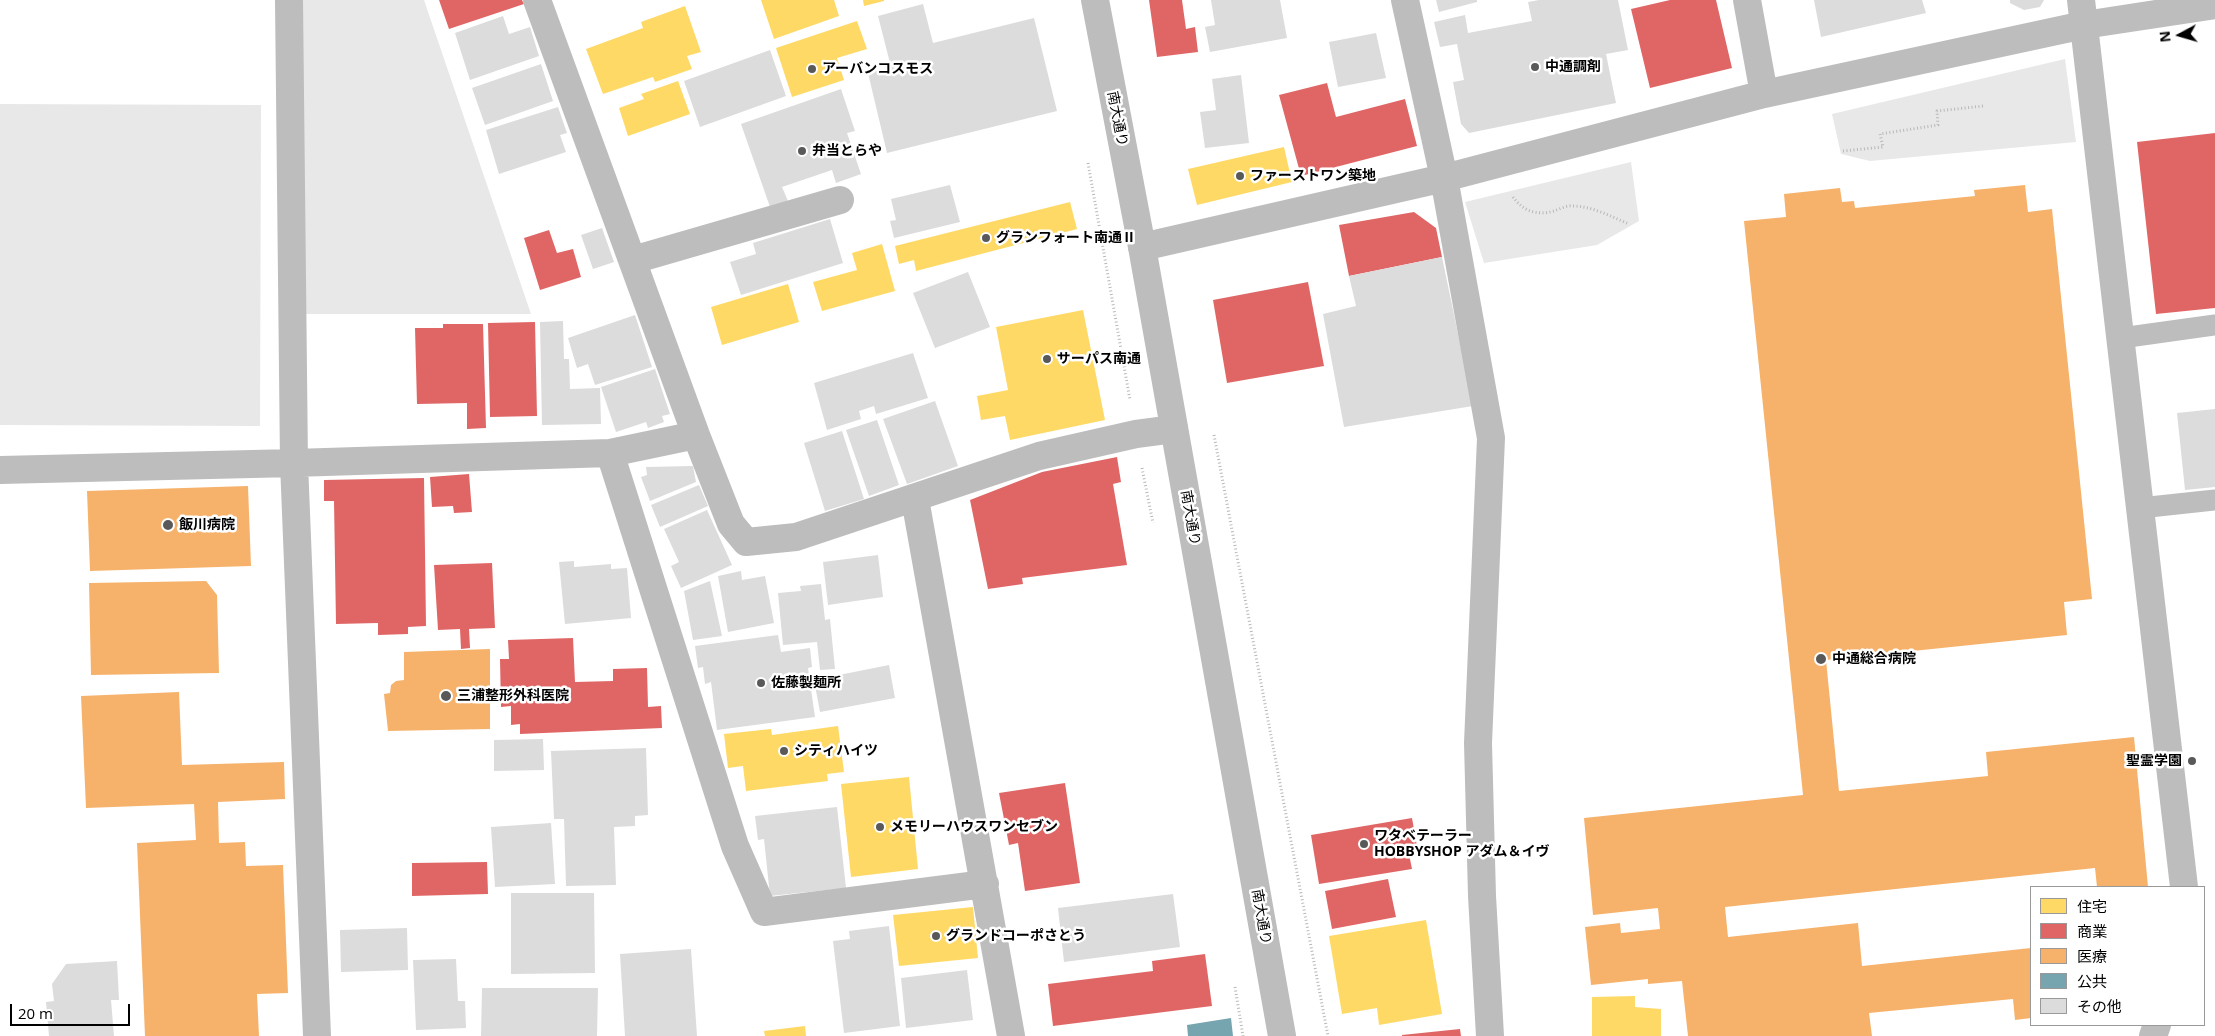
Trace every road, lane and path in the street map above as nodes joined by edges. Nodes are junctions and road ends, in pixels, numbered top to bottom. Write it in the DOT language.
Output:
graph roads {
  1 [pos="289,0"];
  2 [pos="537,0"];
  3 [pos="1095,0"];
  4 [pos="1405,0"];
  5 [pos="1747,0"];
  6 [pos="2215,5"];
  7 [pos="2083,13"];
  8 [pos="1764,94"];
  9 [pos="1983,106"];
  10 [pos="1843,151"];
  11 [pos="1444,178"];
  12 [pos="1512,196"];
  13 [pos="840,200"];
  14 [pos="1629,224"];
  15 [pos="1142,246"];
  16 [pos="633,260"];
  17 [pos="2215,325"];
  18 [pos="2121,338"];
  19 [pos="1174,429"];
  20 [pos="1214,434"];
  21 [pos="696,435"];
  22 [pos="610,452"];
  23 [pos="294,464"];
  24 [pos="0,470"];
  25 [pos="915,499"];
  26 [pos="2215,500"];
  27 [pos="2140,508"];
  28 [pos="985,884"];
  29 [pos="2184,886"];
  30 [pos="316,1036"];
  31 [pos="1011,1036"];
  32 [pos="1282,1036"];
  33 [pos="1328,1036"];
  34 [pos="1490,1036"];
  1 -- 23 [label="street"];
  2 -- 16 [label="street"];
  3 -- 15 [label="street, 南大通り"];
  4 -- 11 [label="street"];
  5 -- 8 [label="street"];
  6 -- 7 [label="street"];
  7 -- 8 [label="street"];
  7 -- 18 [label="street"];
  8 -- 11 [label="street"];
  9 -- 10 [label="path"];
  11 -- 15 [label="street"];
  11 -- 34 [label="street"];
  12 -- 14 [label="path"];
  13 -- 16 [label="street"];
  15 -- 19 [label="street, 南大通り"];
  16 -- 21 [label="street"];
  17 -- 18 [label="lane"];
  18 -- 27 [label="street"];
  19 -- 25 [label="street"];
  19 -- 32 [label="street, 南大通り"];
  20 -- 33 [label="path"];
  21 -- 22 [label="street"];
  21 -- 25 [label="street"];
  22 -- 23 [label="street"];
  22 -- 28 [label="street"];
  23 -- 24 [label="street"];
  23 -- 30 [label="street"];
  25 -- 28 [label="street"];
  26 -- 27 [label="lane"];
  27 -- 29 [label="street"];
  28 -- 31 [label="street"];
}
